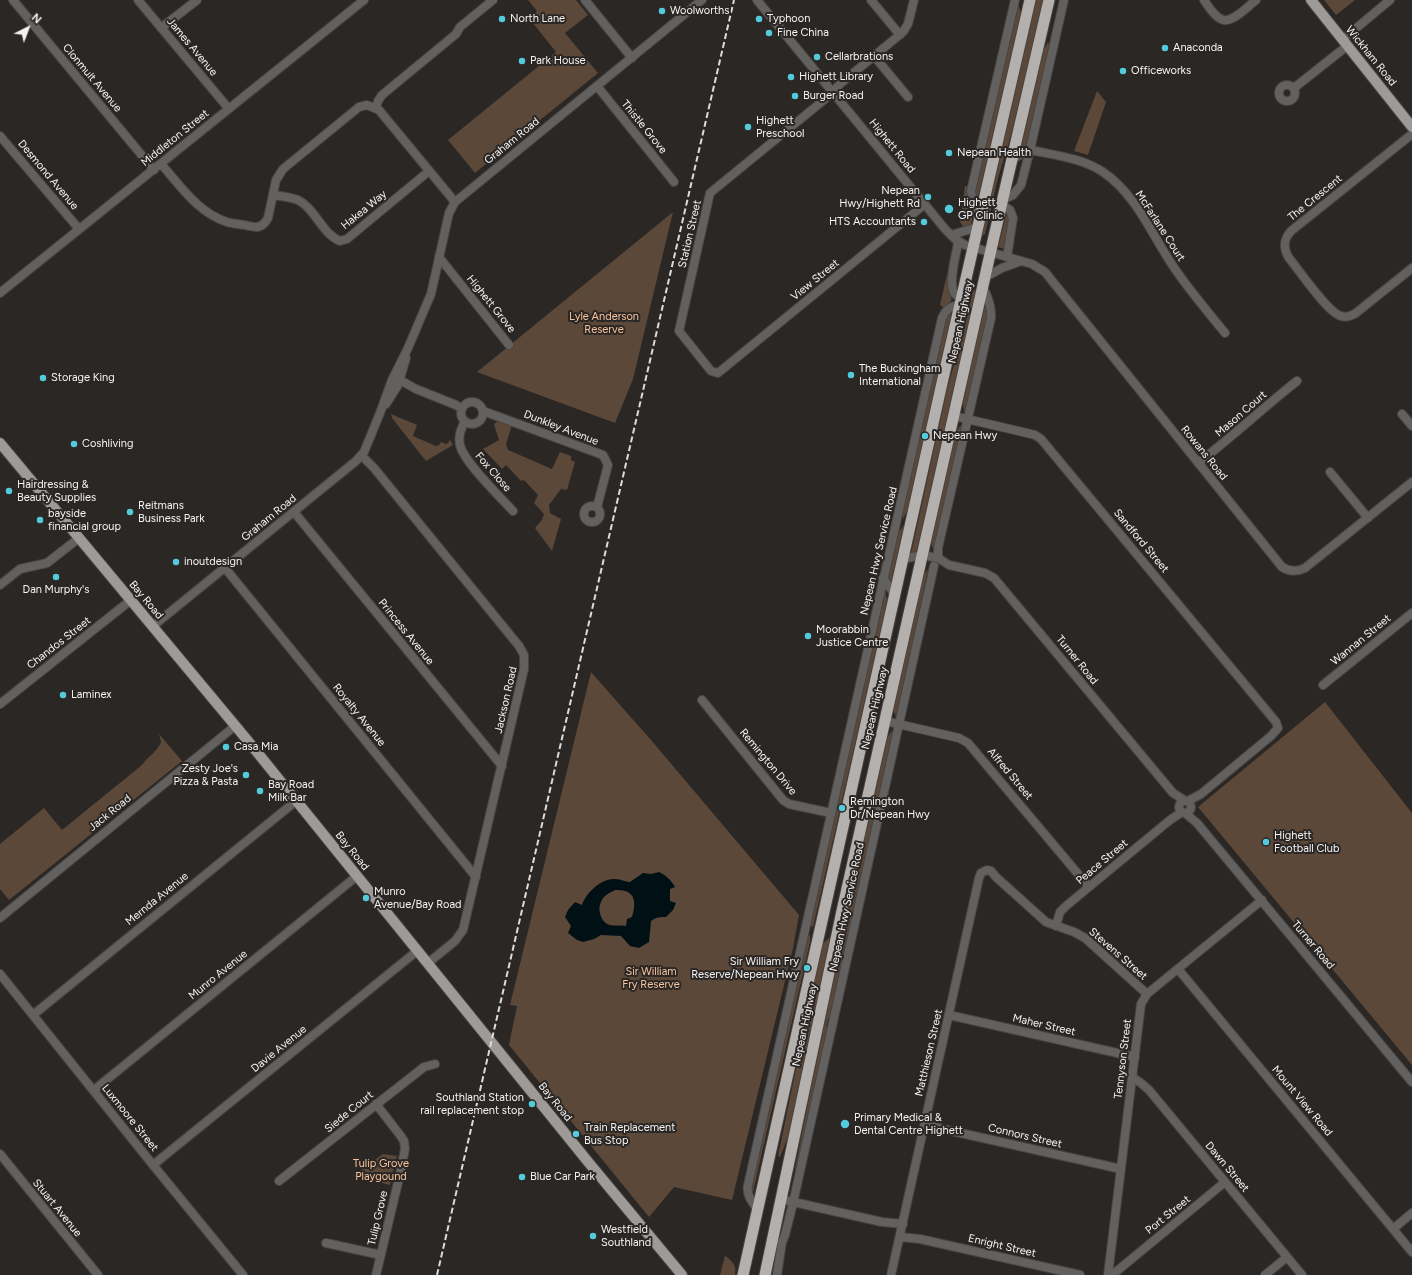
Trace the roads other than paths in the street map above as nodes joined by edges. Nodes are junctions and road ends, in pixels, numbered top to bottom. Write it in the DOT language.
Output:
graph roads {
  1 [pos="13,0"];
  2 [pos="138,0"];
  3 [pos="197,0"];
  4 [pos="364,0"];
  5 [pos="493,0"];
  6 [pos="585,0"];
  7 [pos="702,0"];
  8 [pos="757,0"];
  9 [pos="871,0"];
  10 [pos="914,0"];
  11 [pos="1015,0"];
  12 [pos="1019,0"];
  13 [pos="1049,0"];
  14 [pos="1064,0"];
  15 [pos="1204,0"];
  16 [pos="1256,0"];
  17 [pos="1311,0"];
  18 [pos="1390,0"];
  19 [pos="1029,5"];
  20 [pos="161,28"];
  21 [pos="1042,32"];
  22 [pos="900,35"];
  23 [pos="1056,36"];
  24 [pos="1345,43"];
  25 [pos="874,56"];
  26 [pos="632,58"];
  27 [pos="597,86"];
  28 [pos="1294,88"];
  29 [pos="833,92"];
  30 [pos="908,97"];
  31 [pos="376,108"];
  32 [pos="229,109"];
  33 [pos="1412,127"];
  34 [pos="1412,134"];
  35 [pos="0,136"];
  36 [pos="1030,150"];
  37 [pos="1012,159"];
  38 [pos="161,164"];
  39 [pos="154,170"];
  40 [pos="429,171"];
  41 [pos="674,182"];
  42 [pos="273,195"];
  43 [pos="455,202"];
  44 [pos="1002,202"];
  45 [pos="925,204"];
  46 [pos="979,224"];
  47 [pos="79,229"];
  48 [pos="951,235"];
  49 [pos="958,242"];
  50 [pos="973,248"];
  51 [pos="990,252"];
  52 [pos="440,257"];
  53 [pos="1007,257"];
  54 [pos="1021,261"];
  55 [pos="1412,268"];
  56 [pos="437,270"];
  57 [pos="455,278"];
  58 [pos="984,282"];
  59 [pos="965,283"];
  60 [pos="1,290"];
  61 [pos="961,301"];
  62 [pos="1225,333"];
  63 [pos="509,345"];
  64 [pos="718,373"];
  65 [pos="1297,381"];
  66 [pos="397,382"];
  67 [pos="464,406"];
  68 [pos="483,411"];
  69 [pos="1402,414"];
  70 [pos="954,416"];
  71 [pos="968,419"];
  72 [pos="465,421"];
  73 [pos="1412,426"];
  74 [pos="0,443"];
  75 [pos="362,456"];
  76 [pos="1198,463"];
  77 [pos="1330,472"];
  78 [pos="1412,482"];
  79 [pos="597,507"];
  80 [pos="513,511"];
  81 [pos="294,512"];
  82 [pos="912,517"];
  83 [pos="1368,518"];
  84 [pos="896,526"];
  85 [pos="79,538"];
  86 [pos="922,555"];
  87 [pos="938,558"];
  88 [pos="903,559"];
  89 [pos="949,565"];
  90 [pos="934,566"];
  91 [pos="225,568"];
  92 [pos="919,568"];
  93 [pos="883,578"];
  94 [pos="0,585"];
  95 [pos="895,596"];
  96 [pos="131,600"];
  97 [pos="1412,613"];
  98 [pos="153,626"];
  99 [pos="1323,685"];
  100 [pos="702,700"];
  101 [pos="0,704"];
  102 [pos="885,721"];
  103 [pos="899,724"];
  104 [pos="235,726"];
  105 [pos="1278,728"];
  106 [pos="502,766"];
  107 [pos="296,801"];
  108 [pos="1185,807"];
  109 [pos="831,813"];
  110 [pos="991,874"];
  111 [pos="357,876"];
  112 [pos="476,877"];
  113 [pos="1089,887"];
  114 [pos="1262,900"];
  115 [pos="0,918"];
  116 [pos="1056,926"];
  117 [pos="805,930"];
  118 [pos="819,934"];
  119 [pos="837,938"];
  120 [pos="418,950"];
  121 [pos="428,963"];
  122 [pos="1178,969"];
  123 [pos="0,974"];
  124 [pos="1147,994"];
  125 [pos="33,1015"];
  126 [pos="949,1015"];
  127 [pos="1135,1057"];
  128 [pos="435,1064"];
  129 [pos="1132,1077"];
  130 [pos="1412,1082"];
  131 [pos="94,1090"];
  132 [pos="376,1104"];
  133 [pos="925,1125"];
  134 [pos="0,1154"];
  135 [pos="153,1165"];
  136 [pos="1121,1169"];
  137 [pos="279,1182"];
  138 [pos="1225,1182"];
  139 [pos="780,1199"];
  140 [pos="793,1203"];
  141 [pos="758,1210"];
  142 [pos="1412,1213"];
  143 [pos="1393,1229"];
  144 [pos="901,1231"];
  145 [pos="326,1243"];
  146 [pos="775,1251"];
  147 [pos="1412,1252"];
  148 [pos="381,1255"];
  149 [pos="1110,1256"];
  150 [pos="1287,1257"];
  151 [pos="1124,1265"];
  152 [pos="98,1275"];
  153 [pos="243,1275"];
  154 [pos="376,1275"];
  155 [pos="682,1275"];
  156 [pos="743,1275"];
  157 [pos="765,1275"];
  158 [pos="777,1275"];
  159 [pos="891,1275"];
  160 [pos="1080,1275"];
  161 [pos="1108,1275"];
  162 [pos="1112,1275"];
  163 [pos="1265,1275"];
  164 [pos="1302,1275"];
  1 -- 39 [label="street, Clonmult Avenue"];
  2 -- 20 [label="street, James Avenue"];
  3 -- 20 [label="street"];
  4 -- 32 [label="street, Middleton Street"];
  5 -- 31 [label="street"];
  6 -- 26 [label="street"];
  7 -- 26 [label="street, Graham Road"];
  8 -- 29 [label="street, Highett Road"];
  9 -- 22 [label="street"];
  10 -- 22 [label="street"];
  11 -- 46 [label="street"];
  12 -- 19 [label="street, Nepean Highway"];
  13 -- 21 [label="highway, Nepean Highway"];
  14 -- 23 [label="street"];
  15 -- 16 [label="street"];
  17 -- 24 [label="main road, Wickham Road"];
  18 -- 24 [label="street"];
  19 -- 46 [label="highway, Nepean Highway"];
  20 -- 32 [label="street, James Avenue"];
  21 -- 23 [label="street"];
  21 -- 37 [label="highway, Nepean Highway"];
  22 -- 25 [label="street"];
  23 -- 36 [label="street"];
  24 -- 28 [label="street"];
  24 -- 33 [label="main road, Wickham Road"];
  25 -- 29 [label="street"];
  25 -- 30 [label="street"];
  26 -- 27 [label="street, Graham Road"];
  27 -- 41 [label="street, Thistle Grove"];
  27 -- 43 [label="street, Graham Road"];
  29 -- 45 [label="street, Highett Road"];
  29 -- 64 [label="street, Station Street"];
  31 -- 40 [label="street"];
  31 -- 42 [label="street"];
  32 -- 38 [label="street, Middleton Street"];
  34 -- 55 [label="street, The Crescent"];
  35 -- 47 [label="street, Desmond Avenue"];
  36 -- 37 [label="street"];
  36 -- 44 [label="street"];
  36 -- 62 [label="street, McFarlane Court"];
  37 -- 44 [label="highway, Nepean Highway"];
  38 -- 39 [label="street, Middleton Street"];
  38 -- 42 [label="street"];
  39 -- 47 [label="street, Middleton Street"];
  40 -- 42 [label="street, Hakea Way"];
  40 -- 43 [label="street"];
  43 -- 52 [label="street, Graham Road"];
  44 -- 51 [label="highway, Nepean Highway"];
  44 -- 53 [label="street"];
  45 -- 48 [label="street, Highett Road"];
  45 -- 64 [label="street, View Street"];
  46 -- 48 [label="street"];
  46 -- 50 [label="highway, Nepean Highway"];
  47 -- 60 [label="street, Middleton Street"];
  48 -- 49 [label="street, Highett Road"];
  49 -- 50 [label="street, Highett Road"];
  49 -- 61 [label="street"];
  50 -- 51 [label="street, Highett Road"];
  50 -- 59 [label="highway, Nepean Highway"];
  51 -- 53 [label="street, Rowans Road"];
  51 -- 58 [label="highway, Nepean Highway"];
  52 -- 56 [label="street, Graham Road"];
  52 -- 57 [label="street, Highett Grove"];
  53 -- 54 [label="street, Rowans Road"];
  54 -- 58 [label="street"];
  54 -- 76 [label="street, Rowans Road"];
  56 -- 57 [label="street, Highett Grove"];
  56 -- 66 [label="street, Graham Road"];
  57 -- 63 [label="street, Highett Grove"];
  58 -- 59 [label="highway"];
  58 -- 70 [label="highway, Nepean Highway"];
  58 -- 71 [label="street"];
  59 -- 61 [label="highway, Nepean Highway"];
  61 -- 82 [label="highway, Nepean Highway"];
  61 -- 84 [label="street, Nepean Hwy Service Road"];
  65 -- 76 [label="street, Mason Court"];
  66 -- 67 [label="street"];
  66 -- 75 [label="street, Graham Road"];
  67 -- 68 [label="street"];
  67 -- 72 [label="street"];
  68 -- 72 [label="street"];
  68 -- 79 [label="street, Dunkley Avenue"];
  69 -- 73 [label="street"];
  70 -- 71 [label="street, Sandford Street"];
  70 -- 86 [label="highway, Nepean Highway"];
  71 -- 87 [label="street"];
  71 -- 105 [label="street, Sandford Street"];
  72 -- 80 [label="street, Fox Close"];
  74 -- 85 [label="main road, Bay Road"];
  75 -- 81 [label="street, Graham Road"];
  75 -- 106 [label="street, Jackson Road"];
  76 -- 83 [label="street, Rowans Road"];
  77 -- 83 [label="street"];
  78 -- 83 [label="street, Rowans Road"];
  81 -- 91 [label="street, Graham Road"];
  81 -- 106 [label="street, Princess Avenue"];
  82 -- 84 [label="street"];
  82 -- 88 [label="highway, Nepean Highway"];
  84 -- 93 [label="street, Nepean Hwy Service Road"];
  85 -- 94 [label="street"];
  85 -- 96 [label="main road, Bay Road"];
  86 -- 87 [label="street, Turner Road"];
  86 -- 88 [label="street, Turner Road"];
  86 -- 92 [label="highway, Nepean Highway"];
  87 -- 89 [label="street, Turner Road"];
  88 -- 95 [label="highway, Nepean Highway"];
  89 -- 90 [label="street, Turner Road"];
  89 -- 108 [label="street, Turner Road"];
  90 -- 92 [label="street, Turner Road"];
  90 -- 103 [label="street, Nepean Hwy Service Road"];
  91 -- 98 [label="street, Graham Road"];
  91 -- 112 [label="street, Royalty Avenue"];
  92 -- 102 [label="highway, Nepean Highway"];
  93 -- 95 [label="street"];
  93 -- 109 [label="street, Nepean Hwy Service Road"];
  95 -- 118 [label="highway, Nepean Highway"];
  96 -- 98 [label="main road, Bay Road"];
  96 -- 101 [label="street, Chandos Street"];
  97 -- 99 [label="street, Wannan Street"];
  98 -- 104 [label="main road, Bay Road"];
  100 -- 109 [label="street, Remington Drive"];
  102 -- 103 [label="street, Alfred Street"];
  102 -- 119 [label="highway, Nepean Highway"];
  103 -- 113 [label="street, Alfred Street"];
  103 -- 140 [label="street, Nepean Hwy Service Road"];
  104 -- 107 [label="main road, Bay Road"];
  104 -- 115 [label="street, Jack Road"];
  105 -- 108 [label="street, Peace Street"];
  106 -- 112 [label="street, Jackson Road"];
  107 -- 111 [label="main road, Bay Road"];
  107 -- 125 [label="street, Mernda Avenue"];
  108 -- 113 [label="street, Peace Street"];
  108 -- 114 [label="street, Turner Road"];
  109 -- 117 [label="street, Nepean Hwy Service Road"];
  110 -- 116 [label="street, Stevens Street"];
  110 -- 126 [label="street, Matthieson Street"];
  111 -- 120 [label="main road, Bay Road"];
  111 -- 131 [label="street, Munro Avenue"];
  112 -- 121 [label="street, Jackson Road"];
  113 -- 116 [label="street, Peace Street"];
  114 -- 122 [label="street"];
  114 -- 130 [label="street, Turner Road"];
  116 -- 124 [label="street, Stevens Street"];
  117 -- 118 [label="street, Nepean Hwy Service Road"];
  117 -- 141 [label="street, Nepean Hwy Service Road"];
  118 -- 119 [label="highway"];
  118 -- 141 [label="highway, Nepean Highway"];
  119 -- 139 [label="highway, Nepean Highway"];
  120 -- 121 [label="main road, Bay Road"];
  120 -- 135 [label="street, Davie Avenue"];
  121 -- 155 [label="main road, Bay Road"];
  122 -- 124 [label="street"];
  122 -- 143 [label="street, Mount View Road"];
  123 -- 125 [label="street, Luxmoore Street"];
  124 -- 127 [label="street, Tennyson Street"];
  125 -- 131 [label="street, Luxmoore Street"];
  126 -- 127 [label="street, Maher Street"];
  126 -- 133 [label="street, Matthieson Street"];
  127 -- 129 [label="street, Tennyson Street"];
  128 -- 132 [label="street, Siede Court"];
  129 -- 136 [label="street, Tennyson Street"];
  129 -- 138 [label="street, Dawn Street"];
  131 -- 135 [label="street, Luxmoore Street"];
  132 -- 137 [label="street, Siede Court"];
  132 -- 148 [label="street, Tulip Grove"];
  133 -- 136 [label="street, Connors Street"];
  133 -- 144 [label="street, Matthieson Street"];
  134 -- 152 [label="street, Stuart Avenue"];
  135 -- 153 [label="street, Luxmoore Street"];
  136 -- 149 [label="street, Tennyson Street"];
  138 -- 150 [label="street, Dawn Street"];
  138 -- 151 [label="street, Port Street"];
  139 -- 140 [label="street, Enright Street"];
  139 -- 146 [label="highway, Nepean Highway"];
  140 -- 144 [label="street, Enright Street"];
  140 -- 146 [label="street, Nepean Hwy Service Road"];
  141 -- 156 [label="highway, Nepean Highway"];
  142 -- 143 [label="street"];
  143 -- 147 [label="street, Mount View Road"];
  144 -- 159 [label="street, Matthieson Street"];
  144 -- 160 [label="street, Enright Street"];
  145 -- 148 [label="street"];
  146 -- 157 [label="highway, Nepean Highway"];
  146 -- 158 [label="street, Nepean Hwy Service Road"];
  148 -- 154 [label="street, Tulip Grove"];
  149 -- 151 [label="street"];
  149 -- 161 [label="street, Tennyson Street"];
  150 -- 163 [label="street"];
  150 -- 164 [label="street, Dawn Street"];
  151 -- 162 [label="street, Port Street"];
}
